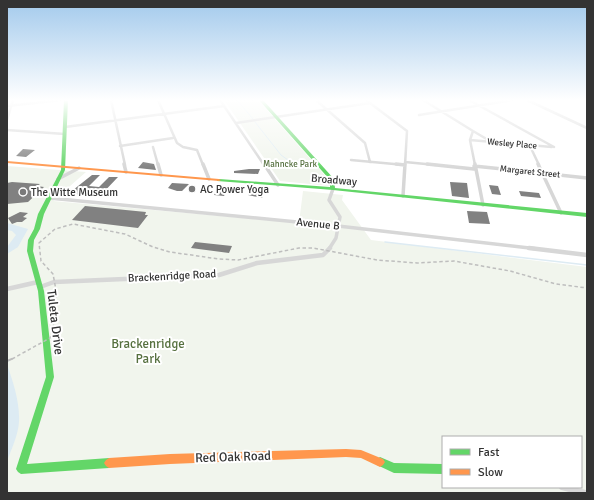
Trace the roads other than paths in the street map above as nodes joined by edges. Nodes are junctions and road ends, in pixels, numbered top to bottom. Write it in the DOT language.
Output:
graph roads {
  1 [pos="65,123"];
  2 [pos="91,123"];
  3 [pos="116,123"];
  4 [pos="168,123"];
  5 [pos="236,123"];
  6 [pos="282,123"];
  7 [pos="343,123"];
  8 [pos="396,123"];
  9 [pos="460,123"];
  10 [pos="511,123"];
  11 [pos="577,123"];
  12 [pos="65,127"];
  13 [pos="587,128"];
  14 [pos="7,130"];
  15 [pos="473,131"];
  16 [pos="65,134"];
  17 [pos="173,138"];
  18 [pos="470,140"];
  19 [pos="492,142"];
  20 [pos="120,146"];
  21 [pos="530,146"];
  22 [pos="154,147"];
  23 [pos="351,160"];
  24 [pos="7,162"];
  25 [pos="370,162"];
  26 [pos="405,164"];
  27 [pos="64,166"];
  28 [pos="474,167"];
  29 [pos="79,168"];
  30 [pos="126,172"];
  31 [pos="544,173"];
  32 [pos="161,175"];
  33 [pos="587,178"];
  34 [pos="209,179"];
  35 [pos="58,180"];
  36 [pos="278,185"];
  37 [pos="333,189"];
  38 [pos="404,196"];
  39 [pos="49,198"];
  40 [pos="483,205"];
  41 [pos="561,213"];
  42 [pos="587,215"];
  43 [pos="338,226"];
  44 [pos="587,255"];
  45 [pos="39,284"];
  46 [pos="7,289"];
  47 [pos="21,469"];
  48 [pos="442,469"];
  49 [pos="566,488"];
  50 [pos="585,493"];
  1 -- 12 [label="street"];
  2 -- 12 [label="street"];
  3 -- 20 [label="street"];
  4 -- 17 [label="street"];
  5 -- 36 [label="street"];
  6 -- 37 [label="street"];
  7 -- 25 [label="street"];
  8 -- 26 [label="street"];
  9 -- 15 [label="street"];
  10 -- 21 [label="street, Wesley Place"];
  11 -- 13 [label="street"];
  12 -- 16 [label="street"];
  14 -- 16 [label="street"];
  15 -- 18 [label="street"];
  15 -- 19 [label="street"];
  16 -- 27 [label="street"];
  17 -- 20 [label="street"];
  17 -- 34 [label="street"];
  18 -- 19 [label="street, Wesley Place"];
  18 -- 28 [label="street"];
  19 -- 21 [label="street, Wesley Place"];
  20 -- 30 [label="street"];
  21 -- 31 [label="street"];
  22 -- 32 [label="street"];
  23 -- 25 [label="street, Margaret Street"];
  24 -- 27 [label="street, Broadway"];
  25 -- 26 [label="street, Margaret Street"];
  26 -- 28 [label="street, Margaret Street"];
  26 -- 38 [label="street"];
  27 -- 29 [label="street, Broadway"];
  27 -- 35 [label="street, Tuleta Drive"];
  28 -- 31 [label="street, Margaret Street"];
  28 -- 40 [label="street"];
  29 -- 30 [label="street, Broadway"];
  29 -- 35 [label="street"];
  30 -- 32 [label="street, Broadway"];
  31 -- 33 [label="street, Margaret Street"];
  31 -- 41 [label="street"];
  32 -- 34 [label="street, Broadway"];
  34 -- 36 [label="street, Broadway"];
  35 -- 39 [label="street, Tuleta Drive"];
  36 -- 37 [label="street, Broadway"];
  37 -- 38 [label="street, Broadway"];
  37 -- 43 [label="street, Brackenridge Road"];
  38 -- 40 [label="street, Broadway"];
  39 -- 43 [label="street, Avenue B"];
  39 -- 45 [label="street, Tuleta Drive"];
  40 -- 41 [label="street, Broadway"];
  41 -- 42 [label="street, Broadway"];
  43 -- 44 [label="street, Avenue B"];
  43 -- 45 [label="street, Brackenridge Road"];
  45 -- 46 [label="street, Brackenridge Road"];
  45 -- 47 [label="street, Tuleta Drive"];
  47 -- 48 [label="street, Red Oak Road"];
  49 -- 50 [label="street"];
}
